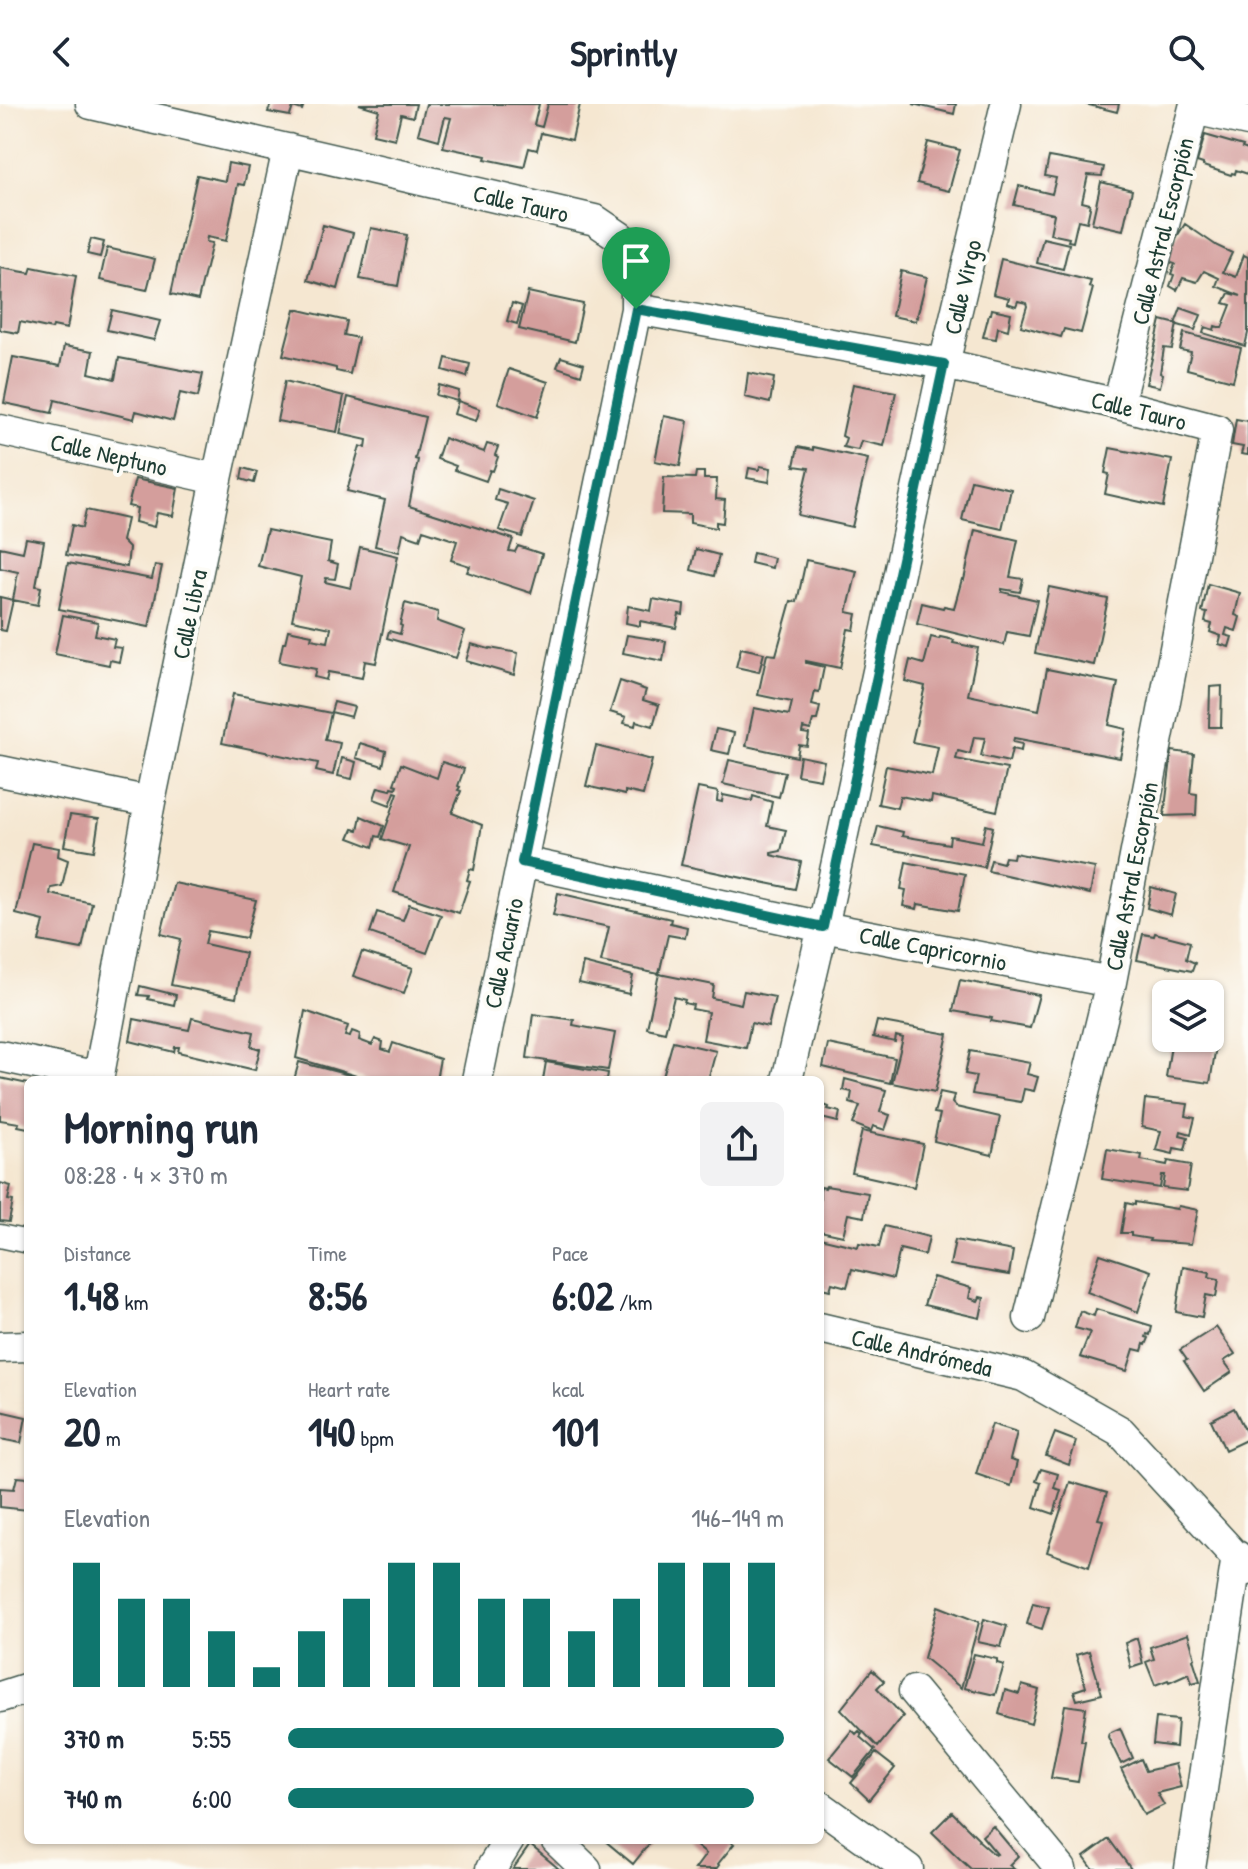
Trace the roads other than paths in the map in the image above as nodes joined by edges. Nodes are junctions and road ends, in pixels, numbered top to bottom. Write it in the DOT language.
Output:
graph roads {
  1 [pos="91,104"];
  2 [pos="1006,104"];
  3 [pos="1195,106"];
  4 [pos="142,109"];
  5 [pos="1248,121"];
  6 [pos="288,149"];
  7 [pos="636,309"];
  8 [pos="944,364"];
  9 [pos="1118,404"];
  10 [pos="0,430"];
  11 [pos="1217,430"];
  12 [pos="217,479"];
  13 [pos="0,771"];
  14 [pos="150,802"];
  15 [pos="522,862"];
  16 [pos="823,927"];
  17 [pos="1111,982"];
  18 [pos="0,1056"];
  19 [pos="89,1076"];
  20 [pos="98,1076"];
  21 [pos="478,1076"];
  22 [pos="788,1076"];
  23 [pos="0,1236"];
  24 [pos="24,1241"];
  25 [pos="1029,1318"];
  26 [pos="824,1329"];
  27 [pos="24,1346"];
  28 [pos="0,1347"];
  29 [pos="1242,1563"];
  30 [pos="24,1689"];
  31 [pos="914,1691"];
  32 [pos="0,1697"];
  33 [pos="824,1809"];
  34 [pos="507,1844"];
  35 [pos="560,1844"];
  36 [pos="491,1869"];
  37 [pos="586,1869"];
  38 [pos="908,1869"];
  39 [pos="1061,1869"];
  40 [pos="1190,1869"];
  1 -- 4 [label="street, Calle Tauro"];
  2 -- 8 [label="street, Calle Virgo"];
  3 -- 5 [label="street"];
  3 -- 9 [label="street, Calle Astral Escorpión"];
  4 -- 6 [label="street, Calle Tauro"];
  6 -- 7 [label="street, Calle Tauro"];
  6 -- 12 [label="street, Calle Libra"];
  7 -- 8 [label="street, Calle Tauro"];
  7 -- 15 [label="street, Calle Acuario"];
  8 -- 9 [label="street, Calle Tauro"];
  8 -- 16 [label="street, Calle Virgo"];
  9 -- 11 [label="street, Calle Tauro"];
  10 -- 12 [label="street, Calle Neptuno"];
  11 -- 17 [label="street, Calle Astral Escorpión"];
  12 -- 14 [label="street, Calle Libra"];
  13 -- 14 [label="street"];
  14 -- 20 [label="street, Calle Libra"];
  15 -- 16 [label="street, Calle Capricornio"];
  15 -- 21 [label="street, Calle Acuario"];
  16 -- 17 [label="street, Calle Capricornio"];
  16 -- 22 [label="street, Calle Virgo"];
  17 -- 25 [label="street, Calle Astral Escorpión"];
  18 -- 19 [label="street"];
  23 -- 24 [label="street"];
  26 -- 29 [label="street, Calle Andrómeda"];
  27 -- 28 [label="street"];
  29 -- 40 [label="street"];
  30 -- 32 [label="street"];
  31 -- 39 [label="street"];
  33 -- 38 [label="street"];
  34 -- 36 [label="street"];
  35 -- 37 [label="street"];
}
